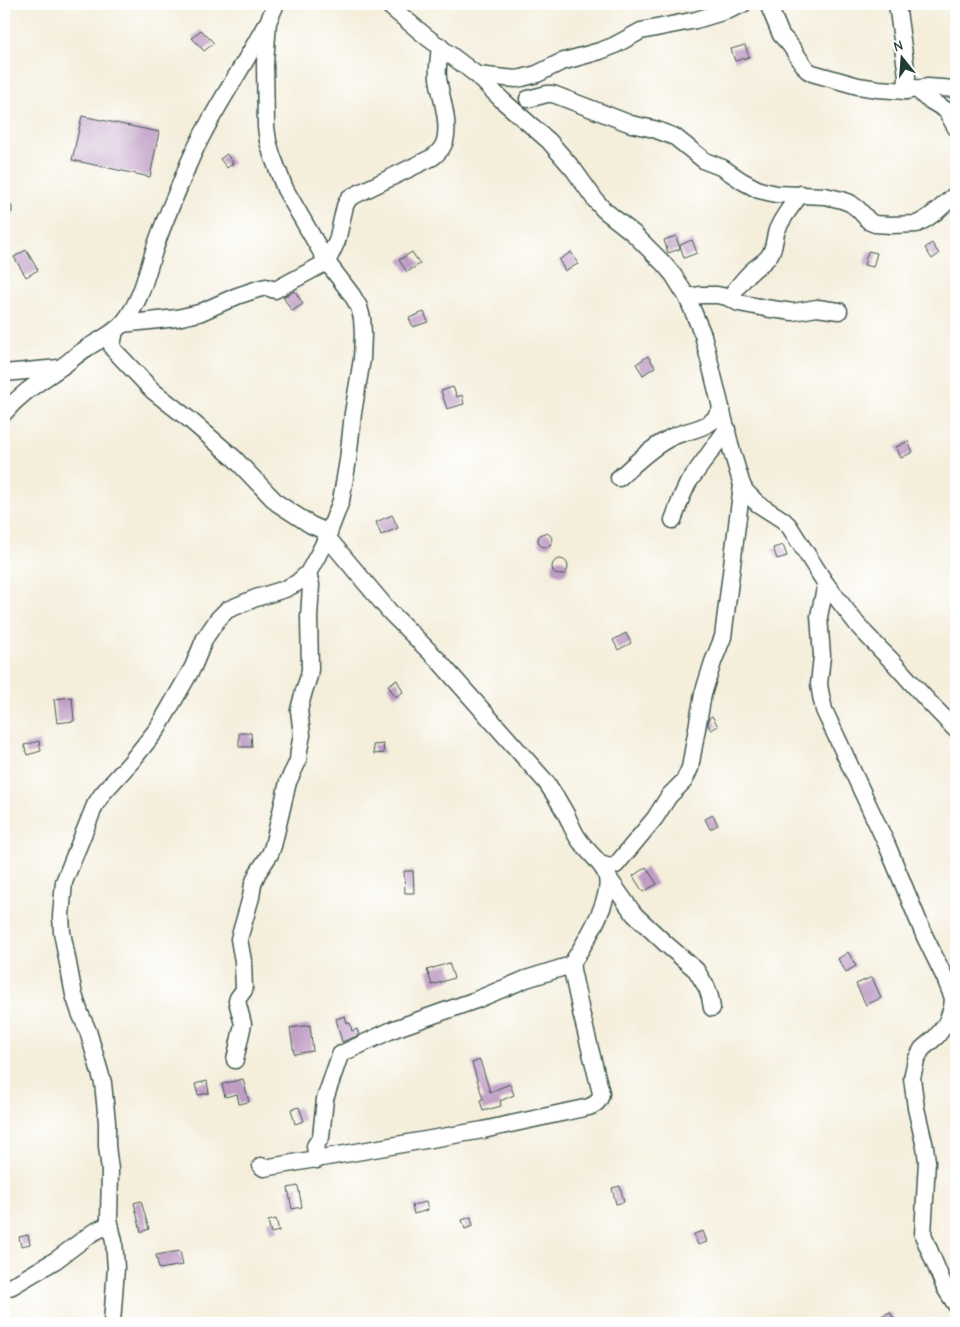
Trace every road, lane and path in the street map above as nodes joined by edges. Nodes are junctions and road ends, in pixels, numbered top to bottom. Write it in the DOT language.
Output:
graph roads {
  1 [pos="276,4"];
  2 [pos="386,4"];
  3 [pos="743,4"];
  4 [pos="768,4"];
  5 [pos="897,4"];
  6 [pos="268,22"];
  7 [pos="440,46"];
  8 [pos="537,74"];
  9 [pos="477,75"];
  10 [pos="911,90"];
  11 [pos="956,90"];
  12 [pos="528,99"];
  13 [pos="956,128"];
  14 [pos="540,132"];
  15 [pos="801,194"];
  16 [pos="956,194"];
  17 [pos="326,262"];
  18 [pos="687,297"];
  19 [pos="729,298"];
  20 [pos="839,311"];
  21 [pos="119,327"];
  22 [pos="60,368"];
  23 [pos="4,373"];
  24 [pos="721,410"];
  25 [pos="4,413"];
  26 [pos="727,429"];
  27 [pos="619,478"];
  28 [pos="742,485"];
  29 [pos="673,520"];
  30 [pos="328,535"];
  31 [pos="308,573"];
  32 [pos="826,584"];
  33 [pos="956,730"];
  34 [pos="607,868"];
  35 [pos="571,965"];
  36 [pos="941,970"];
  37 [pos="956,980"];
  38 [pos="712,1008"];
  39 [pos="234,1060"];
  40 [pos="317,1160"];
  41 [pos="261,1166"];
  42 [pos="110,1224"];
  43 [pos="4,1289"];
  44 [pos="956,1305"];
  45 [pos="112,1323"];
  1 -- 6 [label="street"];
  2 -- 7 [label="street"];
  3 -- 8 [label="street"];
  4 -- 10 [label="street"];
  5 -- 10 [label="street"];
  6 -- 17 [label="street"];
  6 -- 21 [label="street"];
  7 -- 9 [label="street"];
  7 -- 17 [label="street"];
  8 -- 9 [label="street"];
  8 -- 12 [label="street"];
  9 -- 14 [label="street"];
  10 -- 11 [label="street"];
  10 -- 13 [label="street"];
  12 -- 14 [label="street"];
  12 -- 15 [label="street"];
  14 -- 18 [label="street"];
  15 -- 16 [label="street"];
  15 -- 19 [label="street"];
  17 -- 21 [label="street"];
  17 -- 30 [label="street"];
  18 -- 19 [label="street"];
  18 -- 24 [label="street"];
  19 -- 20 [label="street"];
  21 -- 22 [label="street"];
  21 -- 30 [label="street"];
  22 -- 23 [label="street"];
  22 -- 25 [label="street"];
  24 -- 26 [label="street"];
  24 -- 27 [label="street"];
  26 -- 28 [label="street"];
  26 -- 29 [label="street"];
  28 -- 32 [label="street"];
  28 -- 34 [label="street"];
  30 -- 31 [label="street"];
  30 -- 34 [label="street"];
  31 -- 39 [label="street"];
  31 -- 42 [label="street"];
  32 -- 33 [label="street"];
  32 -- 36 [label="street"];
  34 -- 35 [label="street"];
  34 -- 38 [label="street"];
  35 -- 40 [label="street"];
  35 -- 40 [label="street"];
  36 -- 37 [label="street"];
  36 -- 44 [label="street"];
  40 -- 41 [label="street"];
  42 -- 43 [label="street"];
  42 -- 45 [label="street"];
}
